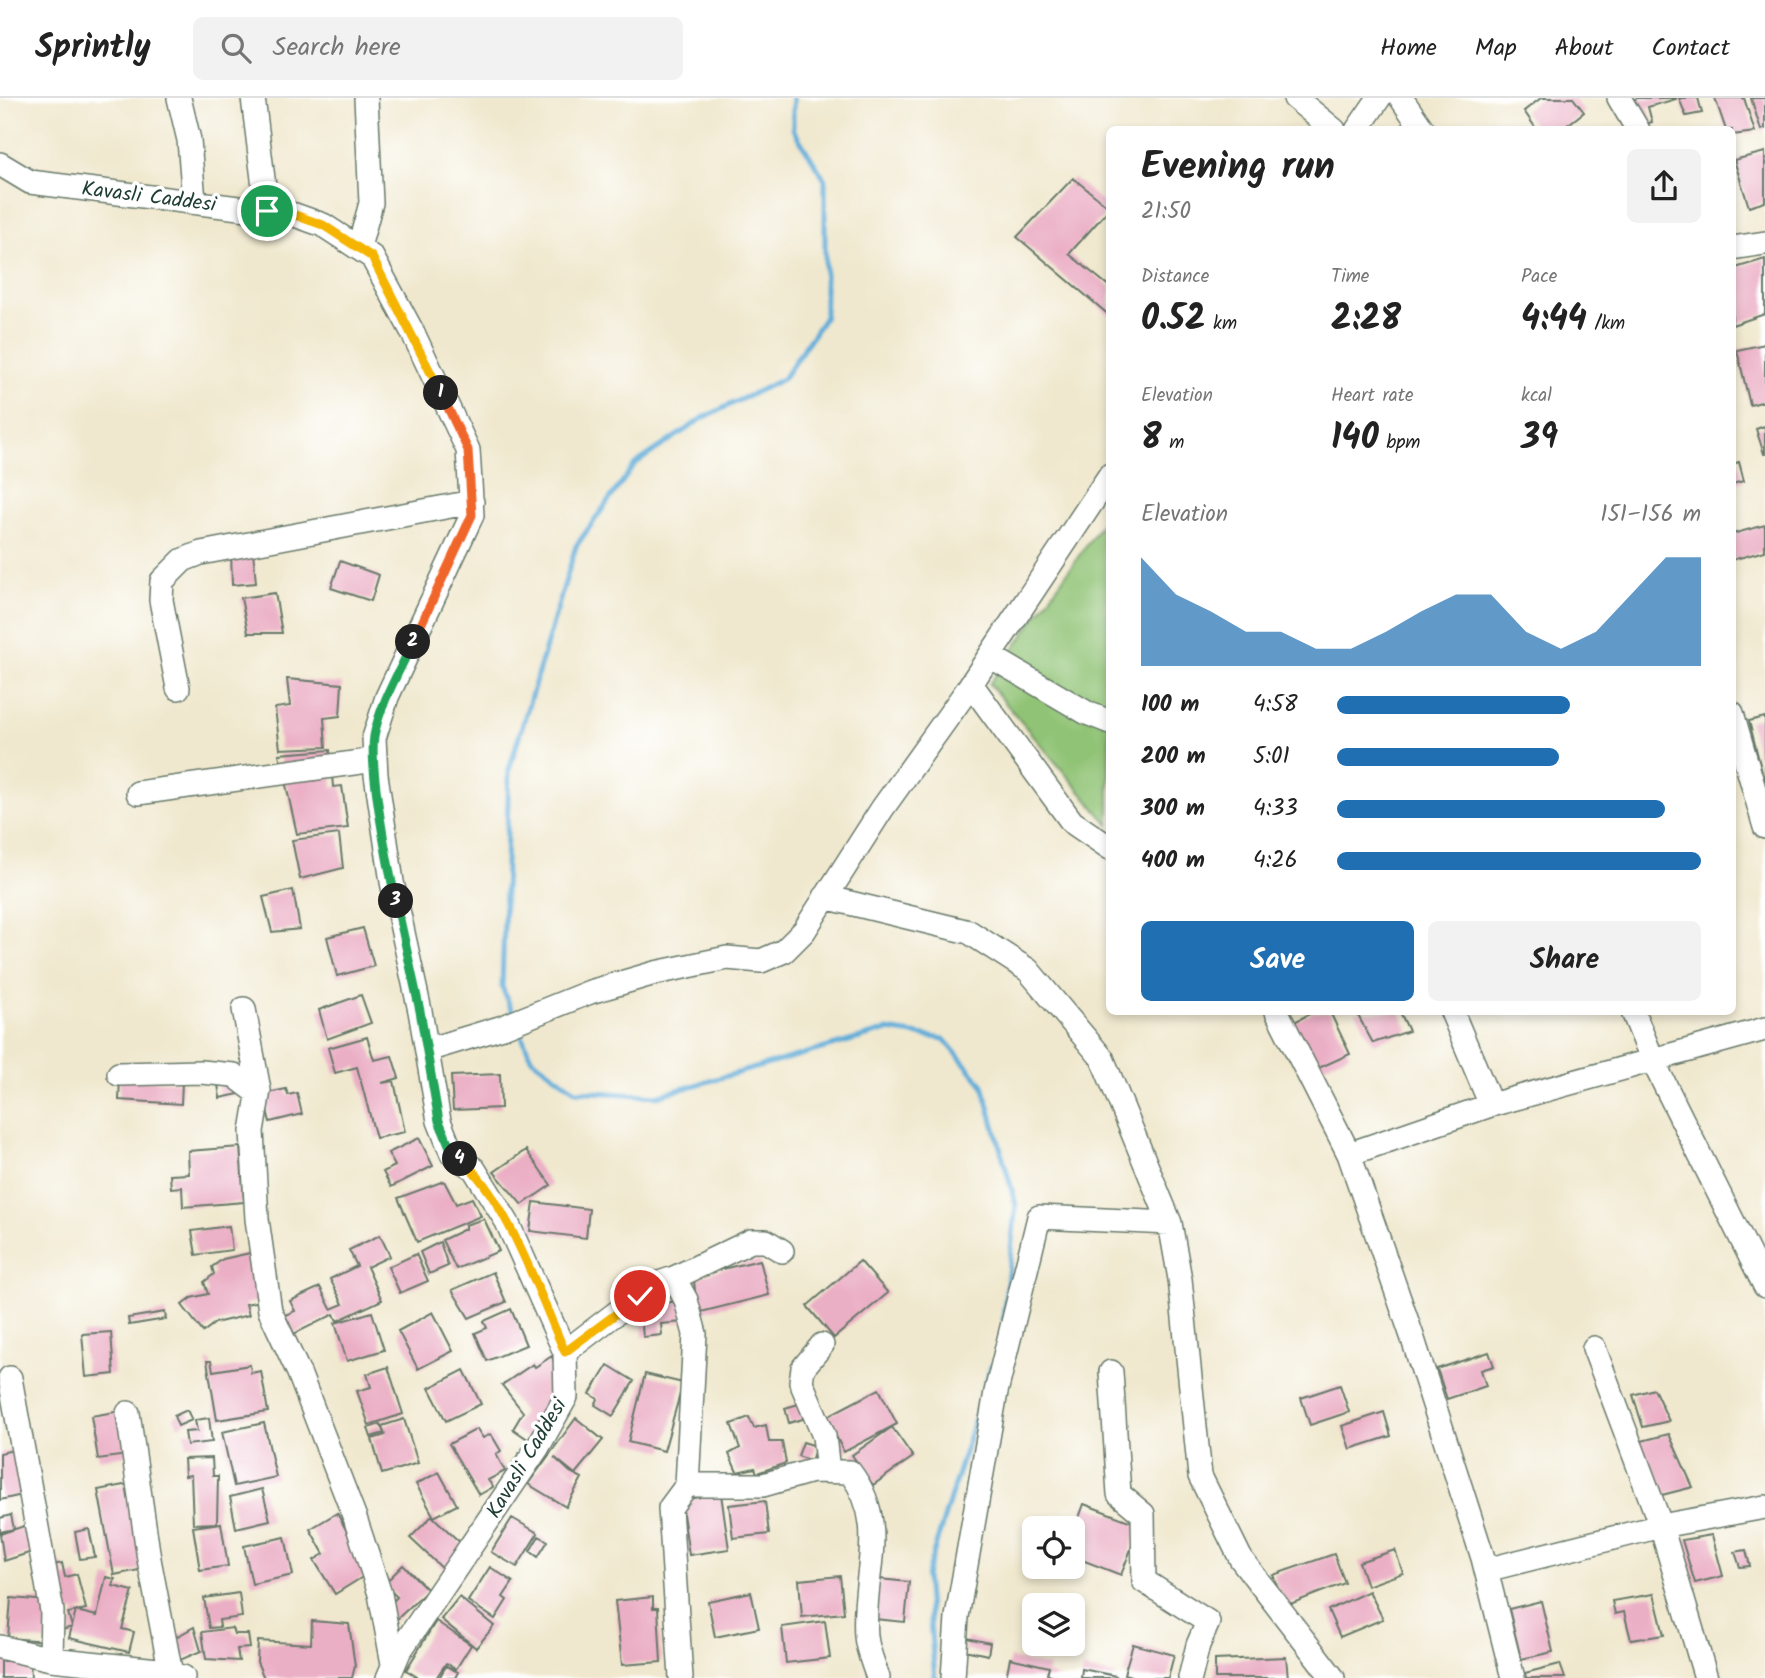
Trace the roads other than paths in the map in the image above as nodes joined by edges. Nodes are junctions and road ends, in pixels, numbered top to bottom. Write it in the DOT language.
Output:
graph roads {
  1 [pos="179,98"];
  2 [pos="253,98"];
  3 [pos="366,98"];
  4 [pos="1295,98"];
  5 [pos="1379,98"];
  6 [pos="1401,98"];
  7 [pos="1624,99"];
  8 [pos="1329,126"];
  9 [pos="1360,126"];
  10 [pos="1420,126"];
  11 [pos="1635,126"];
  12 [pos="1,166"];
  13 [pos="194,201"];
  14 [pos="267,211"];
  15 [pos="1765,243"];
  16 [pos="359,247"];
  17 [pos="1736,247"];
  18 [pos="1106,481"];
  19 [pos="472,502"];
  20 [pos="990,656"];
  21 [pos="971,684"];
  22 [pos="178,688"];
  23 [pos="1106,720"];
  24 [pos="1736,727"];
  25 [pos="375,760"];
  26 [pos="138,793"];
  27 [pos="1765,827"];
  28 [pos="1106,845"];
  29 [pos="825,897"];
  30 [pos="244,1009"];
  31 [pos="1278,1015"];
  32 [pos="1453,1015"];
  33 [pos="1634,1015"];
  34 [pos="1765,1028"];
  35 [pos="427,1050"];
  36 [pos="1653,1061"];
  37 [pos="119,1073"];
  38 [pos="258,1093"];
  39 [pos="1491,1105"];
  40 [pos="1349,1154"];
  41 [pos="1170,1223"];
  42 [pos="782,1251"];
  43 [pos="674,1278"];
  44 [pos="1765,1286"];
  45 [pos="822,1345"];
  46 [pos="1594,1348"];
  47 [pos="565,1352"];
  48 [pos="1111,1372"];
  49 [pos="10,1378"];
  50 [pos="128,1413"];
  51 [pos="828,1471"];
  52 [pos="687,1485"];
  53 [pos="1765,1507"];
  54 [pos="1661,1526"];
  55 [pos="1486,1570"];
  56 [pos="0,1647"];
  57 [pos="51,1659"];
  58 [pos="391,1671"];
  59 [pos="178,1676"];
  60 [pos="681,1678"];
  61 [pos="878,1678"];
  62 [pos="953,1678"];
  63 [pos="1190,1678"];
  64 [pos="1333,1678"];
  65 [pos="1513,1678"];
  66 [pos="1706,1678"];
  1 -- 13 [label="street"];
  2 -- 14 [label="street"];
  3 -- 16 [label="street"];
  4 -- 8 [label="street"];
  5 -- 9 [label="street"];
  6 -- 10 [label="street"];
  7 -- 11 [label="street"];
  12 -- 13 [label="street, Kavasli Caddesi"];
  13 -- 14 [label="street, Kavasli Caddesi"];
  14 -- 16 [label="street, Kavasli Caddesi"];
  15 -- 17 [label="street"];
  16 -- 19 [label="street, Kavasli Caddesi"];
  18 -- 20 [label="street"];
  19 -- 22 [label="street"];
  19 -- 25 [label="street, Kavasli Caddesi"];
  20 -- 21 [label="street"];
  20 -- 23 [label="street"];
  21 -- 28 [label="street"];
  21 -- 29 [label="street"];
  24 -- 27 [label="street"];
  25 -- 26 [label="street"];
  25 -- 35 [label="street, Kavasli Caddesi"];
  29 -- 35 [label="street"];
  29 -- 41 [label="street"];
  30 -- 38 [label="street"];
  31 -- 40 [label="street"];
  32 -- 39 [label="street"];
  33 -- 36 [label="street"];
  34 -- 36 [label="street"];
  35 -- 47 [label="street, Kavasli Caddesi"];
  36 -- 39 [label="street"];
  36 -- 44 [label="street"];
  37 -- 38 [label="street"];
  38 -- 58 [label="street"];
  39 -- 40 [label="street"];
  40 -- 55 [label="street"];
  41 -- 62 [label="street"];
  41 -- 64 [label="street"];
  42 -- 43 [label="street"];
  43 -- 47 [label="street"];
  43 -- 52 [label="street"];
  45 -- 51 [label="street"];
  46 -- 54 [label="street"];
  47 -- 58 [label="street, Kavasli Caddesi"];
  48 -- 63 [label="street"];
  49 -- 57 [label="street"];
  50 -- 59 [label="street"];
  51 -- 52 [label="street"];
  51 -- 61 [label="street"];
  52 -- 60 [label="street"];
  53 -- 54 [label="street"];
  54 -- 55 [label="street"];
  54 -- 66 [label="street"];
  55 -- 65 [label="street"];
  56 -- 57 [label="street"];
  57 -- 59 [label="street"];
}
